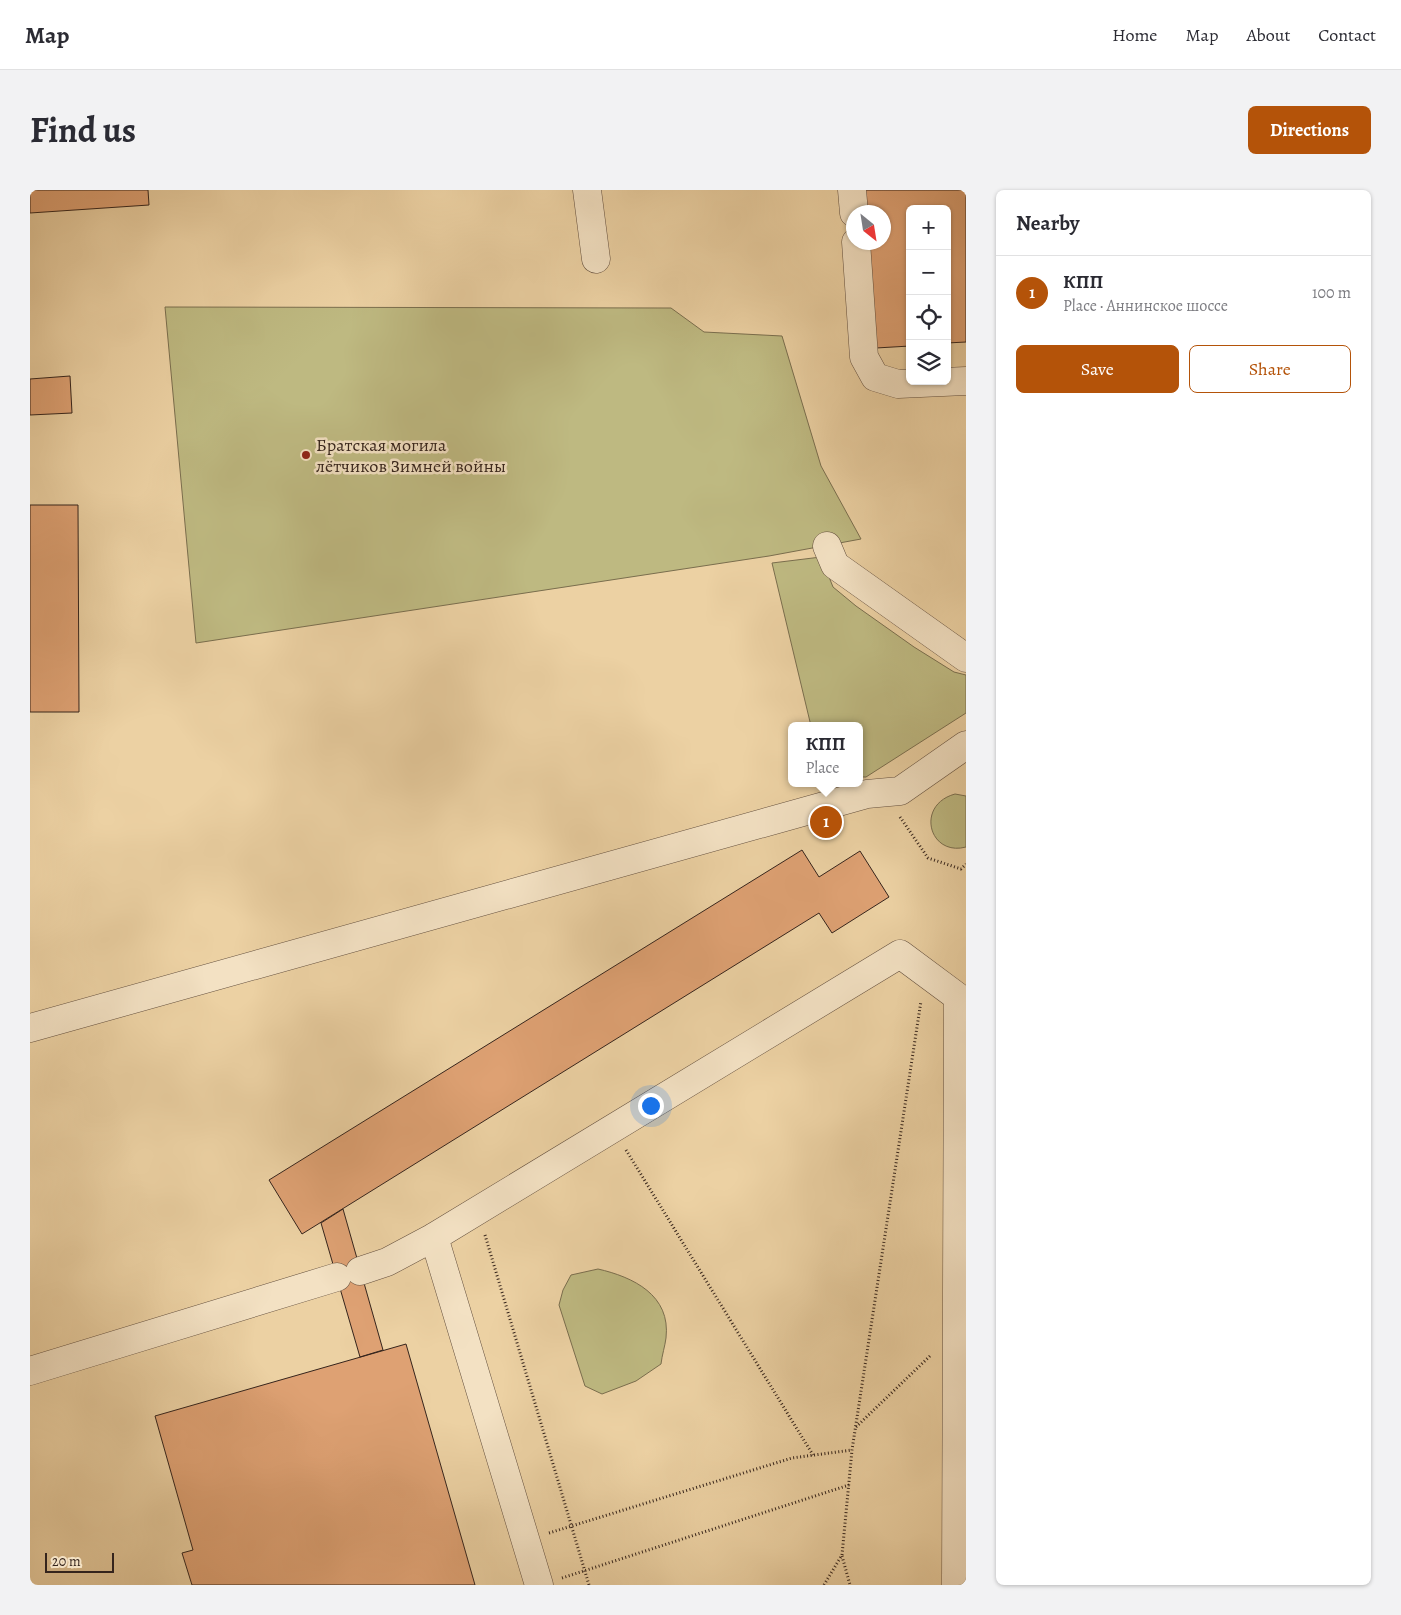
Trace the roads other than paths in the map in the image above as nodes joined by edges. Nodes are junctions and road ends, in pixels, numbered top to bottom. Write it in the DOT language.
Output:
graph roads {
  1 [pos="587,190"];
  2 [pos="852,190"];
  3 [pos="853,205"];
  4 [pos="857,250"];
  5 [pos="596,259"];
  6 [pos="966,381"];
  7 [pos="826,546"];
  8 [pos="966,658"];
  9 [pos="966,745"];
  10 [pos="30,1028"];
  11 [pos="962,1029"];
  12 [pos="434,1236"];
  13 [pos="962,1268"];
  14 [pos="30,1370"];
  15 [pos="549,1582"];
  16 [pos="956,1585"];
  1 -- 5 [label="street"];
  2 -- 3 [label="street"];
  4 -- 6 [label="street"];
  7 -- 8 [label="street"];
  9 -- 10 [label="street"];
  11 -- 12 [label="street"];
  11 -- 13 [label="street"];
  12 -- 14 [label="street"];
  12 -- 15 [label="street"];
  13 -- 16 [label="street"];
}
